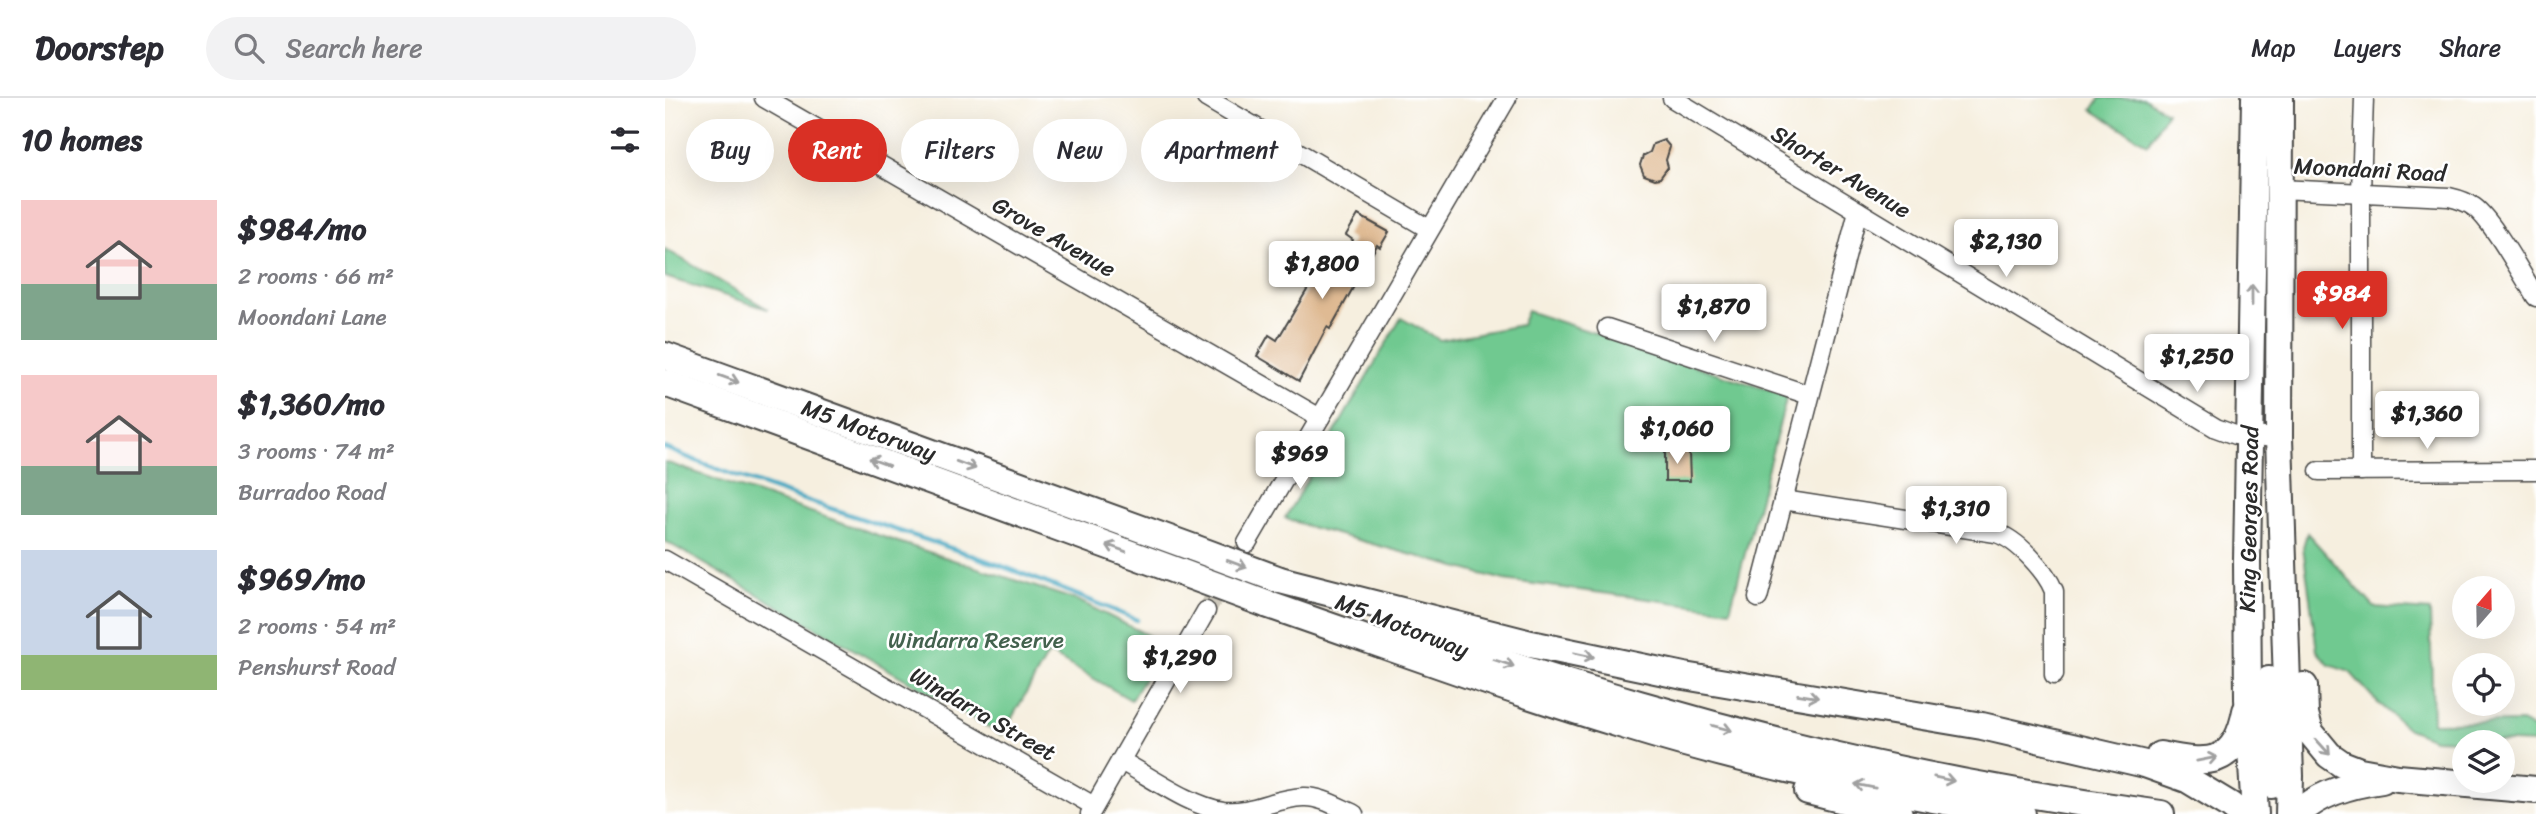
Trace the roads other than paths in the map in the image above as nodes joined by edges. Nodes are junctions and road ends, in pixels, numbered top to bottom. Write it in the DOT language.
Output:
graph roads {
  1 [pos="764,98"];
  2 [pos="1206,98"];
  3 [pos="1507,98"];
  4 [pos="1672,98"];
  5 [pos="2255,98"];
  6 [pos="2280,98"];
  7 [pos="2364,98"];
  8 [pos="2279,189"];
  9 [pos="2361,192"];
  10 [pos="1858,211"];
  11 [pos="1429,229"];
  12 [pos="2536,297"];
  13 [pos="1607,328"];
  14 [pos="665,356"];
  15 [pos="665,383"];
  16 [pos="1809,395"];
  17 [pos="1320,418"];
  18 [pos="2251,437"];
  19 [pos="2279,438"];
  20 [pos="2536,470"];
  21 [pos="2319,471"];
  22 [pos="2361,471"];
  23 [pos="2280,490"];
  24 [pos="1783,500"];
  25 [pos="1247,543"];
  26 [pos="665,560"];
  27 [pos="1280,580"];
  28 [pos="1758,598"];
  29 [pos="1266,604"];
  30 [pos="1206,611"];
  31 [pos="2054,675"];
  32 [pos="2248,699"];
  33 [pos="1982,726"];
  34 [pos="1121,761"];
  35 [pos="2398,778"];
  36 [pos="2254,783"];
  37 [pos="2536,790"];
  38 [pos="1092,810"];
  39 [pos="1354,814"];
  40 [pos="1899,814"];
  41 [pos="2022,814"];
  42 [pos="2161,814"];
  43 [pos="2241,814"];
  44 [pos="2255,814"];
  45 [pos="2269,814"];
  46 [pos="2289,814"];
  47 [pos="2298,814"];
  1 -- 17 [label="street, Grove Avenue"];
  2 -- 11 [label="street"];
  3 -- 11 [label="street"];
  4 -- 10 [label="street, Shorter Avenue"];
  18 -- 5 [label="highway, King Georges Road, one-way"];
  6 -- 8 [label="highway, King Georges Road"];
  7 -- 9 [label="street"];
  8 -- 9 [label="street, Moondani Road"];
  8 -- 19 [label="highway, King Georges Road"];
  9 -- 12 [label="street, Moondani Road"];
  9 -- 22 [label="street"];
  10 -- 16 [label="street"];
  10 -- 18 [label="street, Shorter Avenue"];
  11 -- 17 [label="street"];
  13 -- 16 [label="street"];
  14 -- 27 [label="highway, M5 Motorway, one-way, bridge"];
  29 -- 15 [label="highway, M5 Motorway, one-way, bridge"];
  16 -- 24 [label="street"];
  17 -- 25 [label="street"];
  18 -- 19 [label="street, Shorter Avenue"];
  18 -- 32 [label="highway, King Georges Road"];
  19 -- 23 [label="highway, King Georges Road"];
  20 -- 22 [label="street"];
  21 -- 22 [label="street"];
  23 -- 35 [label="highway, one-way"];
  23 -- 45 [label="highway"];
  23 -- 46 [label="highway, King Georges Road"];
  24 -- 28 [label="street"];
  24 -- 31 [label="street"];
  26 -- 38 [label="street, Windarra Street"];
  27 -- 33 [label="highway, one-way"];
  27 -- 42 [label="highway, M5 Motorway, one-way"];
  29 -- 40 [label="highway"];
  41 -- 29 [label="highway, M5 Motorway, one-way"];
  30 -- 34 [label="street"];
  33 -- 32 [label="highway, one-way"];
  32 -- 36 [label="highway, King Georges Road"];
  33 -- 43 [label="highway"];
  34 -- 38 [label="street"];
  34 -- 39 [label="street"];
  35 -- 37 [label="highway"];
  35 -- 47 [label="highway"];
  36 -- 44 [label="highway, King Georges Road"];
  36 -- 45 [label="highway"];
}
